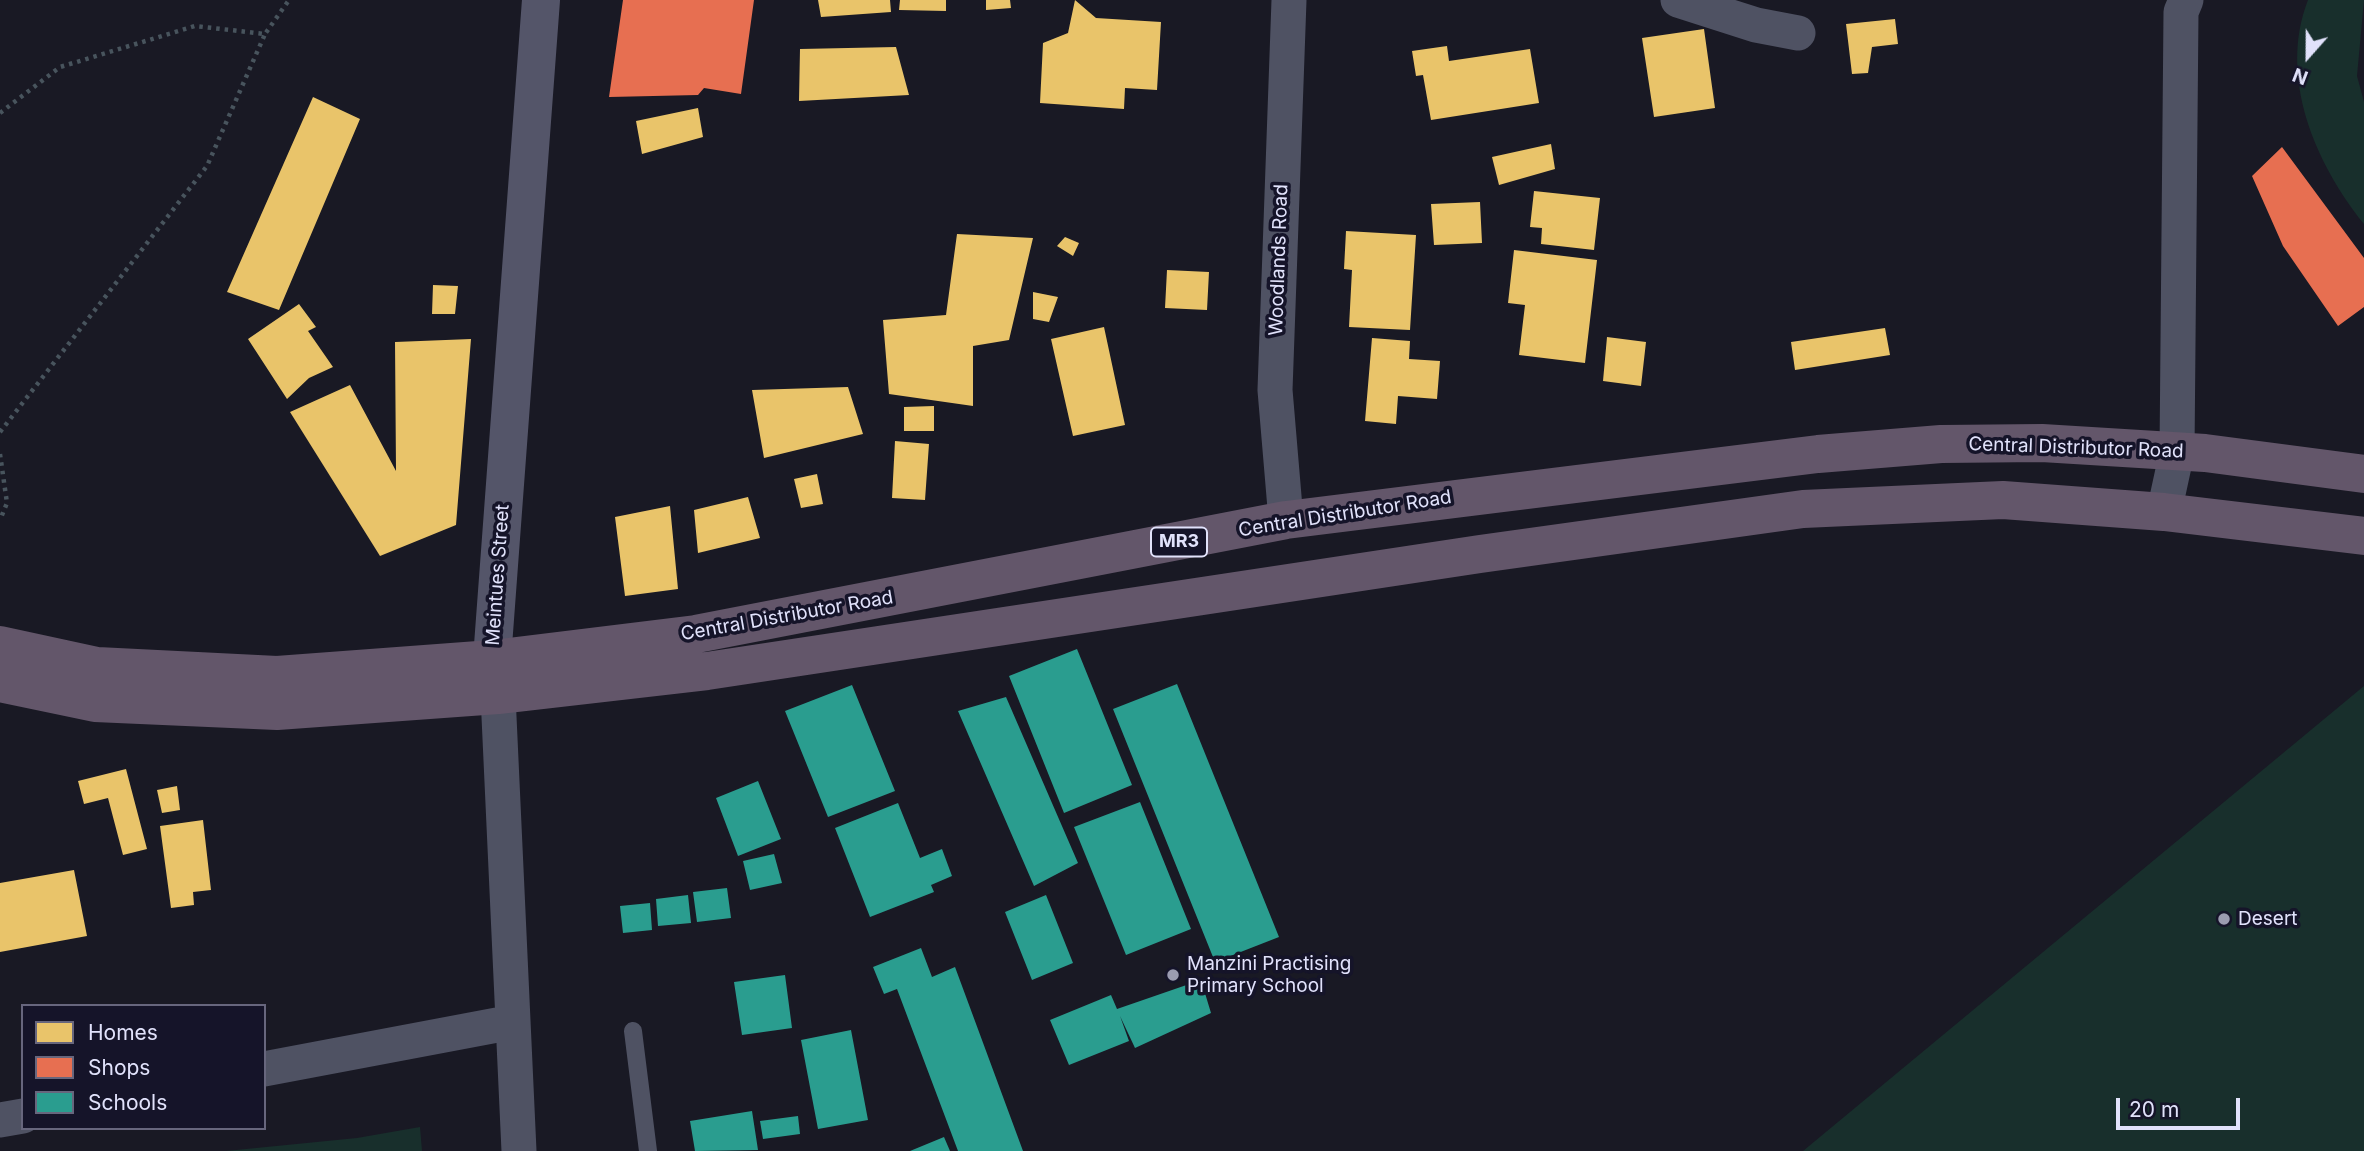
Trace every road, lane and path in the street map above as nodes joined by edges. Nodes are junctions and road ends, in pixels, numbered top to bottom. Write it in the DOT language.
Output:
graph roads {
  1 [pos="289,0"];
  2 [pos="541,0"];
  3 [pos="1289,0"];
  4 [pos="1678,0"];
  5 [pos="2186,0"];
  6 [pos="1798,33"];
  7 [pos="265,34"];
  8 [pos="0,113"];
  9 [pos="0,432"];
  10 [pos="2177,452"];
  11 [pos="0,454"];
  12 [pos="2364,474"];
  13 [pos="2164,512"];
  14 [pos="0,520"];
  15 [pos="1286,520"];
  16 [pos="2364,536"];
  17 [pos="0,645"];
  18 [pos="495,677"];
  19 [pos="0,683"];
  20 [pos="513,1022"];
  21 [pos="633,1031"];
  22 [pos="266,1069"];
  23 [pos="21,1116"];
  24 [pos="0,1120"];
  25 [pos="519,1151"];
  26 [pos="648,1151"];
  1 -- 7 [label="path"];
  2 -- 18 [label="street, Meintues Street"];
  3 -- 15 [label="street, Woodlands Road"];
  4 -- 6 [label="street"];
  5 -- 10 [label="street"];
  7 -- 8 [label="path"];
  7 -- 9 [label="path"];
  10 -- 12 [label="highway, Central Distributor Road / MR3"];
  10 -- 13 [label="street"];
  10 -- 15 [label="highway, Central Distributor Road / MR3"];
  11 -- 14 [label="path"];
  13 -- 16 [label="highway, Central Distributor Road / MR3"];
  13 -- 18 [label="highway, Central Distributor Road / MR3"];
  15 -- 18 [label="highway, Central Distributor Road / MR3"];
  17 -- 18 [label="highway, Central Distributor Road / MR3"];
  18 -- 19 [label="highway, Central Distributor Road / MR3"];
  18 -- 20 [label="street, Meintues Street"];
  20 -- 22 [label="street"];
  20 -- 25 [label="street, Meintues Street"];
  21 -- 26 [label="lane"];
  23 -- 24 [label="street"];
}
